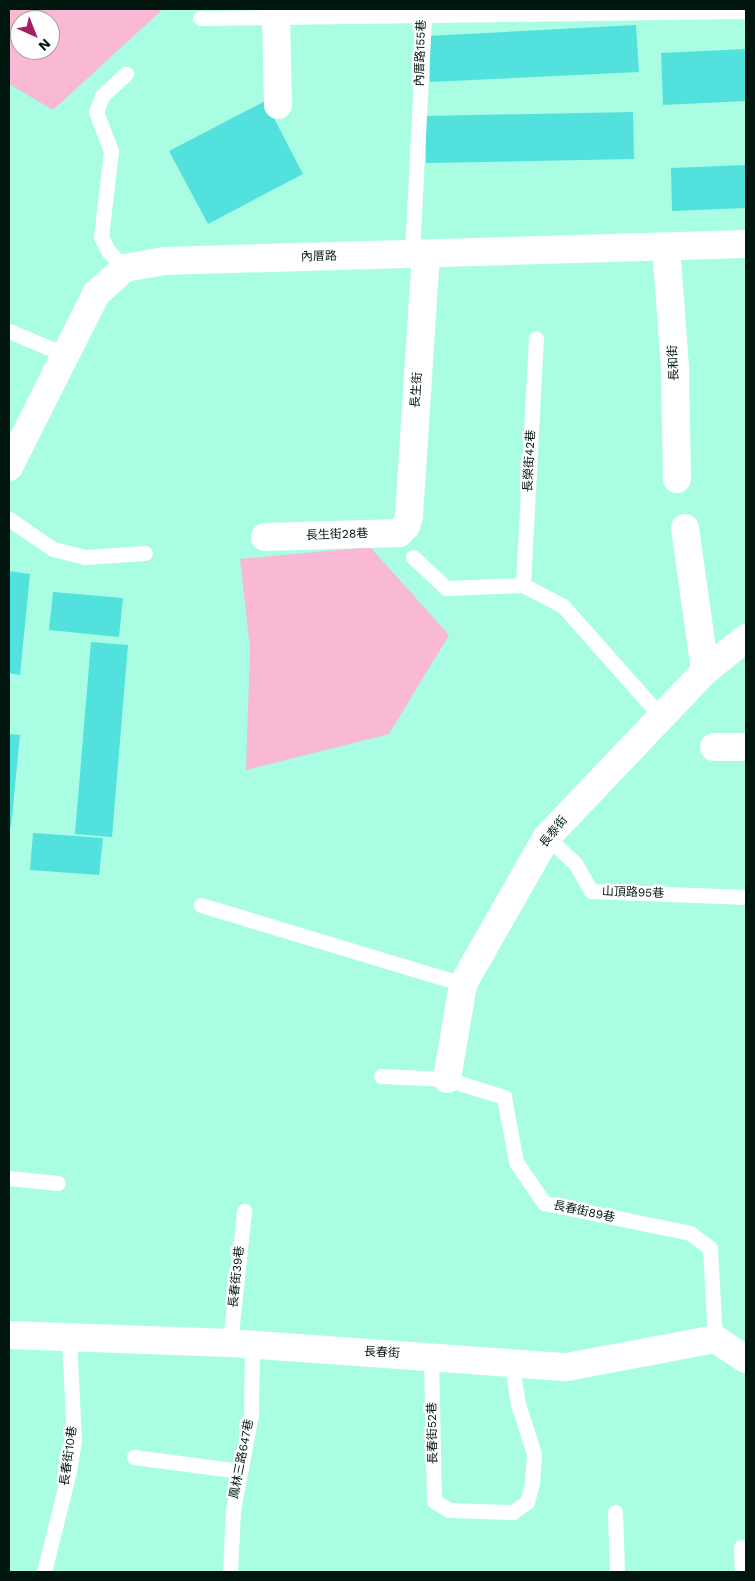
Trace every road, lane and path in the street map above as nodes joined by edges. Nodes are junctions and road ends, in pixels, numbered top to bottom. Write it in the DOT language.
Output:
graph roads {
  1 [pos="746,11"];
  2 [pos="424,15"];
  3 [pos="276,17"];
  4 [pos="200,18"];
  5 [pos="126,74"];
  6 [pos="278,105"];
  7 [pos="746,244"];
  8 [pos="666,247"];
  9 [pos="419,254"];
  10 [pos="126,268"];
  11 [pos="9,331"];
  12 [pos="536,338"];
  13 [pos="66,355"];
  14 [pos="9,468"];
  15 [pos="677,479"];
  16 [pos="9,520"];
  17 [pos="406,526"];
  18 [pos="685,528"];
  19 [pos="265,537"];
  20 [pos="145,553"];
  21 [pos="414,557"];
  22 [pos="523,585"];
  23 [pos="746,638"];
  24 [pos="705,671"];
  25 [pos="662,718"];
  26 [pos="714,747"];
  27 [pos="746,747"];
  28 [pos="547,837"];
  29 [pos="746,898"];
  30 [pos="201,905"];
  31 [pos="464,984"];
  32 [pos="381,1076"];
  33 [pos="448,1079"];
  34 [pos="9,1178"];
  35 [pos="58,1182"];
  36 [pos="244,1210"];
  37 [pos="9,1335"];
  38 [pos="69,1338"];
  39 [pos="715,1339"];
  40 [pos="241,1344"];
  41 [pos="431,1356"];
  42 [pos="746,1359"];
  43 [pos="511,1361"];
  44 [pos="134,1457"];
  45 [pos="240,1471"];
  46 [pos="615,1512"];
  47 [pos="741,1547"];
  48 [pos="44,1572"];
  49 [pos="230,1572"];
  50 [pos="617,1572"];
  51 [pos="742,1572"];
  1 -- 2 [label="lane"];
  2 -- 3 [label="lane, 內厝路155巷"];
  2 -- 9 [label="lane, 內厝路155巷"];
  3 -- 4 [label="lane, 內厝路155巷"];
  3 -- 6 [label="street"];
  5 -- 10 [label="lane"];
  7 -- 8 [label="street, 內厝路"];
  8 -- 9 [label="street, 內厝路"];
  8 -- 15 [label="street, 長和街"];
  9 -- 10 [label="street, 內厝路"];
  9 -- 17 [label="street, 長生街"];
  10 -- 13 [label="street"];
  11 -- 13 [label="lane"];
  12 -- 22 [label="lane, 長榮街42巷"];
  13 -- 14 [label="street"];
  16 -- 20 [label="lane"];
  17 -- 19 [label="street, 長生街28巷"];
  18 -- 24 [label="street"];
  21 -- 22 [label="lane"];
  22 -- 25 [label="lane"];
  23 -- 24 [label="street, 長泰街"];
  24 -- 25 [label="street, 長泰街"];
  25 -- 28 [label="street, 長泰街"];
  26 -- 27 [label="street"];
  28 -- 29 [label="lane, 山頂路95巷"];
  28 -- 31 [label="street, 長泰街"];
  30 -- 31 [label="lane"];
  31 -- 33 [label="street, 長泰街"];
  32 -- 33 [label="lane, 長春街89巷"];
  33 -- 39 [label="lane, 長春街89巷"];
  34 -- 35 [label="lane"];
  36 -- 40 [label="lane, 長春街39巷"];
  37 -- 38 [label="street, 長春街"];
  38 -- 40 [label="street, 長春街"];
  38 -- 48 [label="lane, 長春街10巷"];
  39 -- 42 [label="street"];
  39 -- 43 [label="street, 長春街"];
  40 -- 41 [label="street, 長春街"];
  40 -- 45 [label="lane, 鳳林三路647巷"];
  41 -- 43 [label="street, 長春街"];
  41 -- 43 [label="lane, 長春街52巷"];
  44 -- 45 [label="lane"];
  45 -- 49 [label="lane, 鳳林三路647巷"];
  46 -- 50 [label="lane"];
  47 -- 51 [label="lane"];
}
